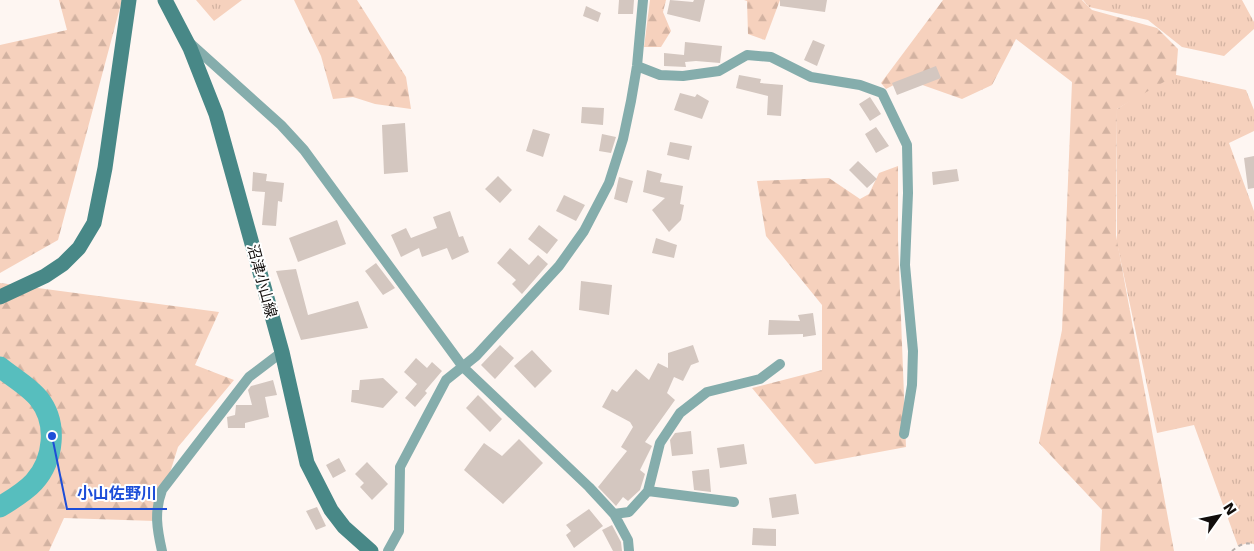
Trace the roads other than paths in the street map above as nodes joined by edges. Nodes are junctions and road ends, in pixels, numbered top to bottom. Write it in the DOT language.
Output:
graph roads {
  1 [pos="129,0"];
  2 [pos="165,0"];
  3 [pos="643,0"];
  4 [pos="186,40"];
  5 [pos="637,66"];
  6 [pos="0,296"];
  7 [pos="282,352"];
  8 [pos="780,364"];
  9 [pos="463,366"];
  10 [pos="904,434"];
  11 [pos="648,491"];
  12 [pos="734,502"];
  13 [pos="614,514"];
  14 [pos="162,551"];
  15 [pos="371,551"];
  16 [pos="388,551"];
  17 [pos="629,551"];
  1 -- 6 [label="main road"];
  2 -- 4 [label="main road, 沼津小山線"];
  3 -- 5 [label="street"];
  4 -- 7 [label="main road, 沼津小山線"];
  4 -- 9 [label="street"];
  5 -- 9 [label="street"];
  5 -- 10 [label="street"];
  7 -- 14 [label="street"];
  7 -- 15 [label="main road, 沼津小山線"];
  8 -- 11 [label="street"];
  9 -- 13 [label="street"];
  9 -- 16 [label="street"];
  11 -- 12 [label="street"];
  11 -- 13 [label="street"];
  13 -- 17 [label="street"];
}
